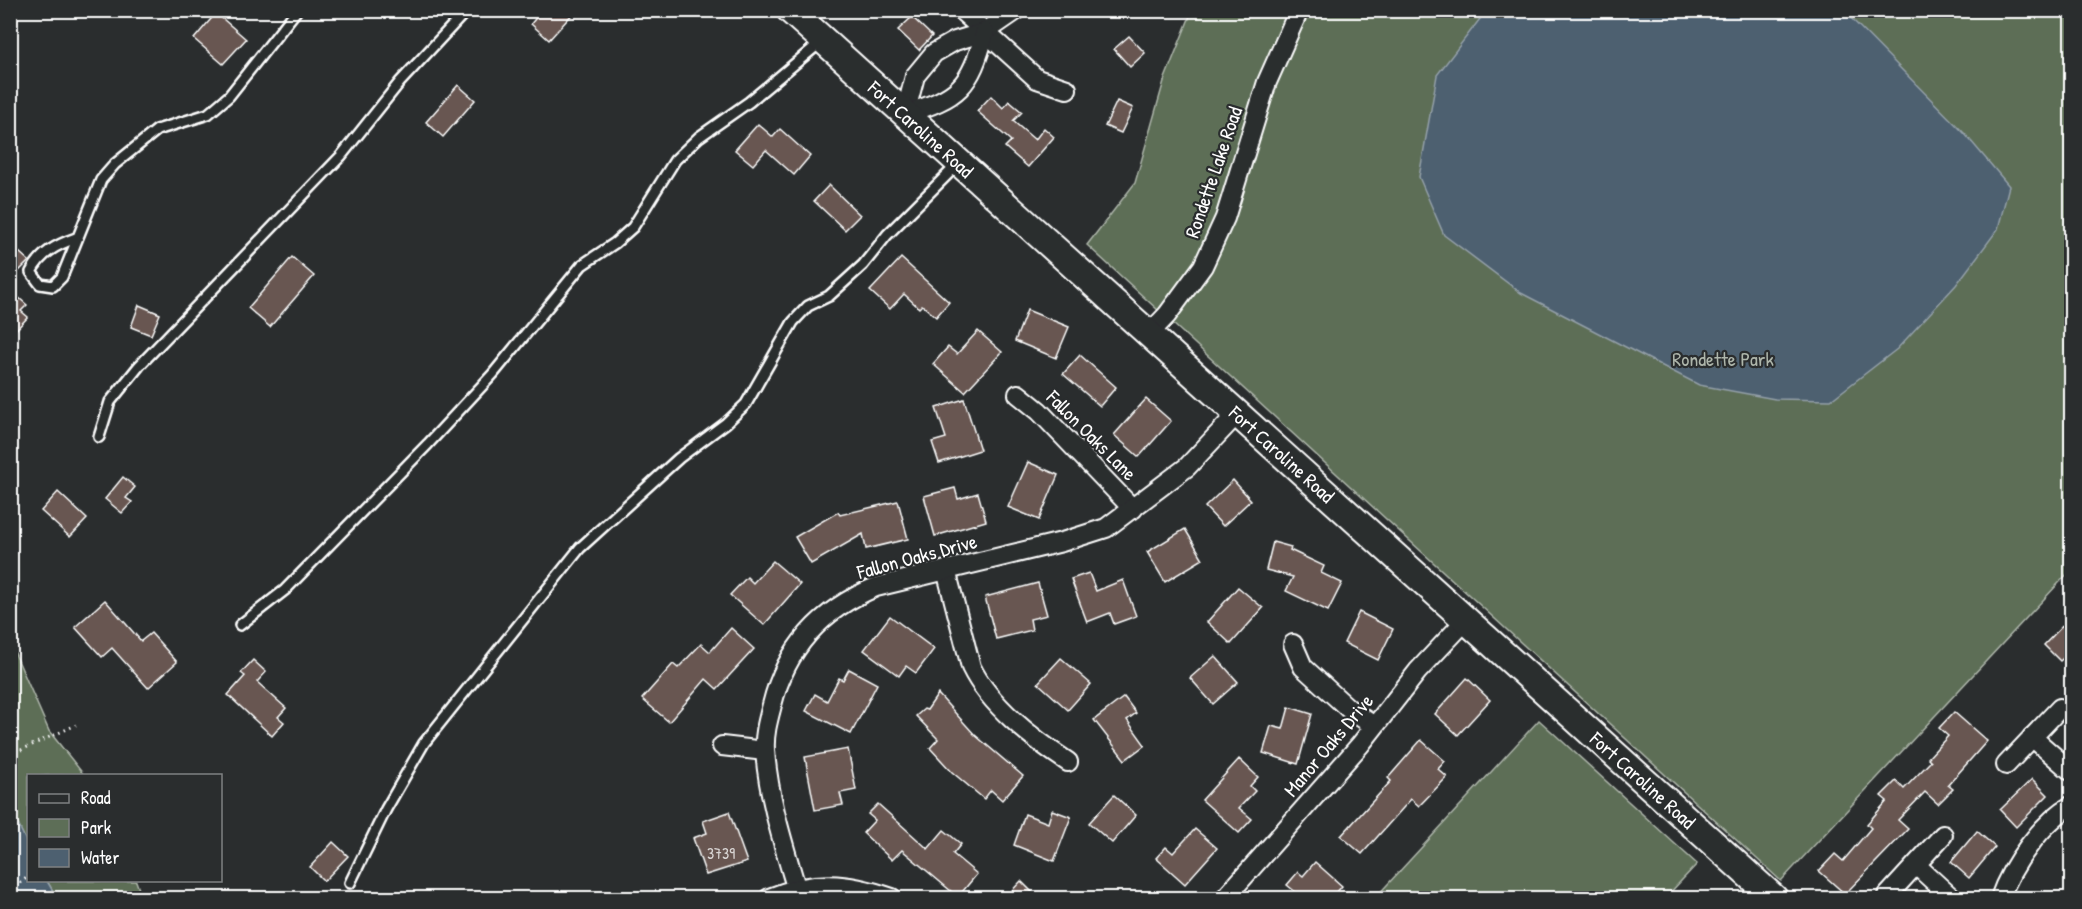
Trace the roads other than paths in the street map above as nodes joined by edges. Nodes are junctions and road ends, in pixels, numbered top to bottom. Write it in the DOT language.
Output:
graph roads {
  1 [pos="297,10"];
  2 [pos="467,10"];
  3 [pos="790,10"];
  4 [pos="962,10"];
  5 [pos="1017,10"];
  6 [pos="1299,10"];
  7 [pos="985,32"];
  8 [pos="823,40"];
  9 [pos="1067,89"];
  10 [pos="904,114"];
  11 [pos="959,163"];
  12 [pos="76,238"];
  13 [pos="1148,335"];
  14 [pos="1018,394"];
  15 [pos="1237,414"];
  16 [pos="99,437"];
  17 [pos="1133,509"];
  18 [pos="946,570"];
  19 [pos="1466,620"];
  20 [pos="240,625"];
  21 [pos="1293,644"];
  22 [pos="2061,708"];
  23 [pos="1374,726"];
  24 [pos="2032,737"];
  25 [pos="722,746"];
  26 [pos="765,751"];
  27 [pos="1068,762"];
  28 [pos="2006,765"];
  29 [pos="2072,772"];
  30 [pos="2072,805"];
  31 [pos="1943,835"];
  32 [pos="1916,865"];
  33 [pos="350,883"];
  34 [pos="796,887"];
  35 [pos="1888,896"];
  36 [pos="769,898"];
  37 [pos="892,898"];
  38 [pos="1225,898"];
  39 [pos="1774,898"];
  40 [pos="1952,898"];
  41 [pos="2000,898"];
  1 -- 12 [label="lane"];
  2 -- 16 [label="lane"];
  3 -- 8 [label="street, Fort Caroline Road"];
  4 -- 7 [label="street"];
  5 -- 7 [label="street"];
  6 -- 13 [label="street, Rondette Lake Road"];
  7 -- 9 [label="street"];
  7 -- 10 [label="street"];
  7 -- 10 [label="street"];
  8 -- 10 [label="street, Fort Caroline Road"];
  8 -- 20 [label="lane"];
  10 -- 11 [label="street, Fort Caroline Road"];
  11 -- 13 [label="street, Fort Caroline Road"];
  11 -- 33 [label="lane"];
  12 -- 12 [label="lane"];
  13 -- 15 [label="street, Fort Caroline Road"];
  14 -- 17 [label="street, Fallon Oaks Lane"];
  15 -- 17 [label="street, Fallon Oaks Drive"];
  15 -- 19 [label="street, Fort Caroline Road"];
  17 -- 18 [label="street, Fallon Oaks Drive"];
  18 -- 26 [label="street, Fallon Oaks Drive"];
  18 -- 27 [label="street"];
  19 -- 23 [label="street, Manor Oaks Drive"];
  19 -- 39 [label="street, Fort Caroline Road"];
  21 -- 23 [label="street"];
  22 -- 24 [label="street"];
  23 -- 38 [label="street, Manor Oaks Drive"];
  24 -- 28 [label="street"];
  24 -- 29 [label="street"];
  25 -- 26 [label="street"];
  26 -- 34 [label="street, Fallon Oaks Drive"];
  30 -- 41 [label="street"];
  31 -- 32 [label="street"];
  32 -- 35 [label="street"];
  32 -- 40 [label="street"];
  34 -- 36 [label="street"];
  34 -- 37 [label="street"];
}
